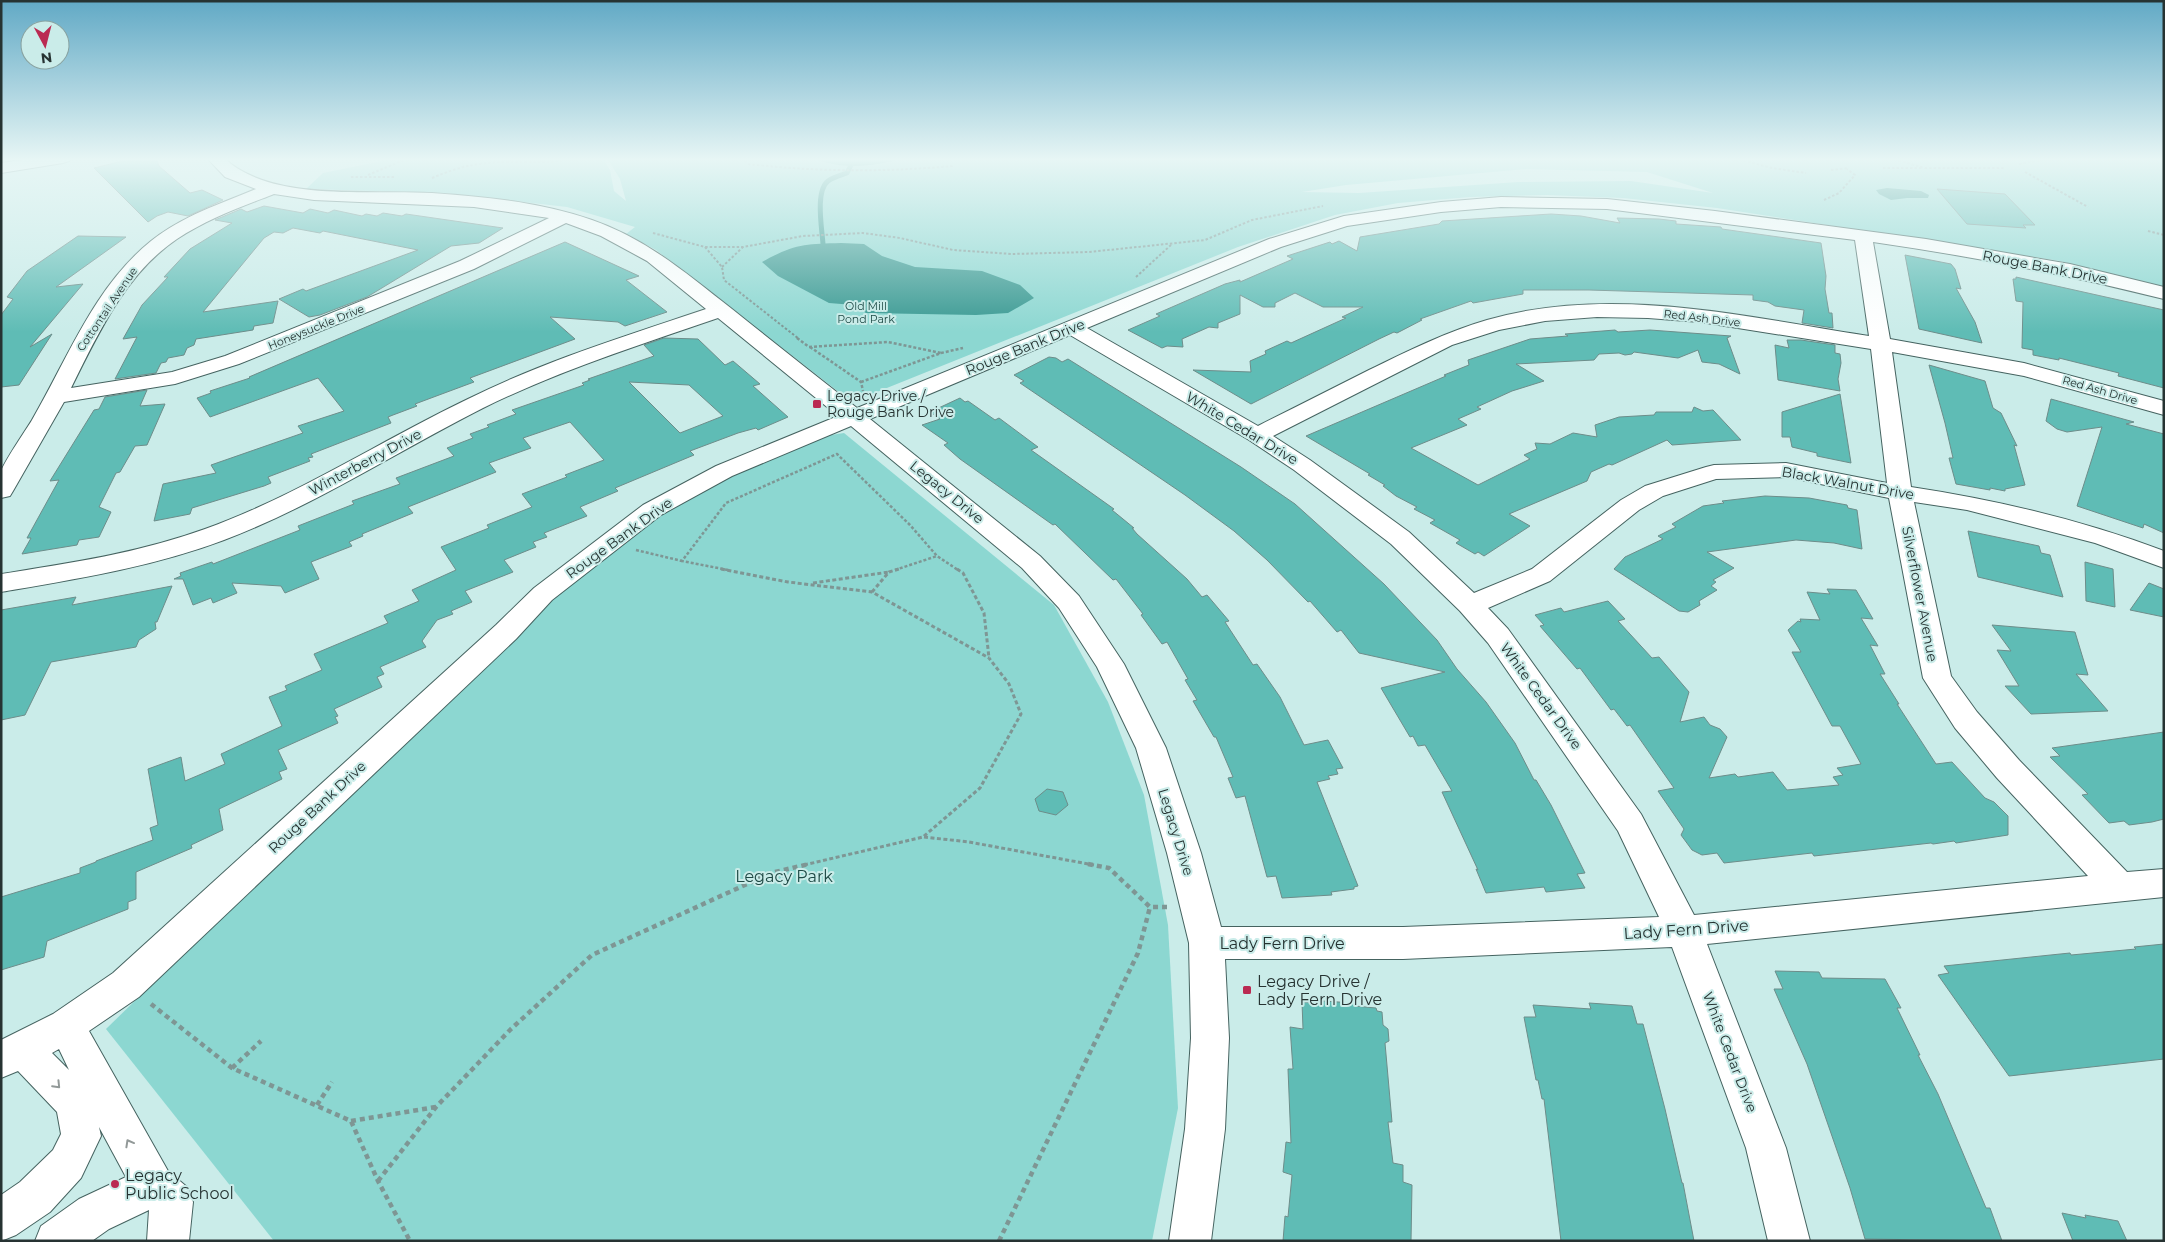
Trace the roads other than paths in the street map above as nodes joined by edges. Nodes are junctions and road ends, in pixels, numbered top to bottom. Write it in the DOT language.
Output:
graph roads {
  1 [pos="209,216"];
  2 [pos="555,216"];
  3 [pos="1379,216"];
  4 [pos="1713,216"];
  5 [pos="563,218"];
  6 [pos="1863,236"];
  7 [pos="2164,294"];
  8 [pos="719,311"];
  9 [pos="1072,328"];
  10 [pos="1881,344"];
  11 [pos="56,397"];
  12 [pos="2164,408"];
  13 [pos="853,417"];
  14 [pos="1257,435"];
  15 [pos="1,491"];
  16 [pos="1900,493"];
  17 [pos="2164,560"];
  18 [pos="1,583"];
  19 [pos="1470,606"];
  20 [pos="2164,883"];
  21 [pos="2119,887"];
  22 [pos="1684,931"];
  23 [pos="1207,943"];
  24 [pos="66,1026"];
  25 [pos="12,1055"];
  26 [pos="153,1186"];
  27 [pos="1,1220"];
  28 [pos="56,1241"];
  29 [pos="168,1241"];
  30 [pos="1190,1241"];
  31 [pos="1788,1241"];
  1 -- 11 [label="street, Cottontail Avenue"];
  2 -- 5 [label="street, Legacy Drive"];
  3 -- 9 [label="street, Rouge Bank Drive"];
  4 -- 6 [label="street, Rouge Bank Drive"];
  5 -- 8 [label="street, Legacy Drive"];
  5 -- 11 [label="street, Honeysuckle Drive"];
  6 -- 7 [label="street, Rouge Bank Drive"];
  6 -- 10 [label="street, Silverflower Avenue"];
  8 -- 13 [label="street, Legacy Drive"];
  8 -- 18 [label="street, Winterberry Drive"];
  9 -- 13 [label="street, Rouge Bank Drive"];
  9 -- 14 [label="street, White Cedar Drive"];
  10 -- 12 [label="street, Red Ash Drive"];
  10 -- 14 [label="street, Red Ash Drive"];
  10 -- 16 [label="street, Silverflower Avenue"];
  11 -- 15 [label="street, Cottontail Avenue"];
  13 -- 23 [label="street, Legacy Drive"];
  13 -- 24 [label="street, Rouge Bank Drive"];
  14 -- 19 [label="street, White Cedar Drive"];
  16 -- 17 [label="street, Black Walnut Drive"];
  16 -- 19 [label="street, Black Walnut Drive"];
  16 -- 21 [label="street, Silverflower Avenue"];
  19 -- 22 [label="street, White Cedar Drive"];
  20 -- 21 [label="street, Lady Fern Drive"];
  21 -- 22 [label="street, Lady Fern Drive"];
  22 -- 23 [label="street, Lady Fern Drive"];
  22 -- 31 [label="street, White Cedar Drive"];
  23 -- 30 [label="street, Legacy Drive"];
  24 -- 25 [label="street, Rouge Bank Drive"];
  26 -- 24 [label="street, one-way"];
  25 -- 27 [label="street, one-way"];
  26 -- 28 [label="street"];
  26 -- 29 [label="street"];
}
